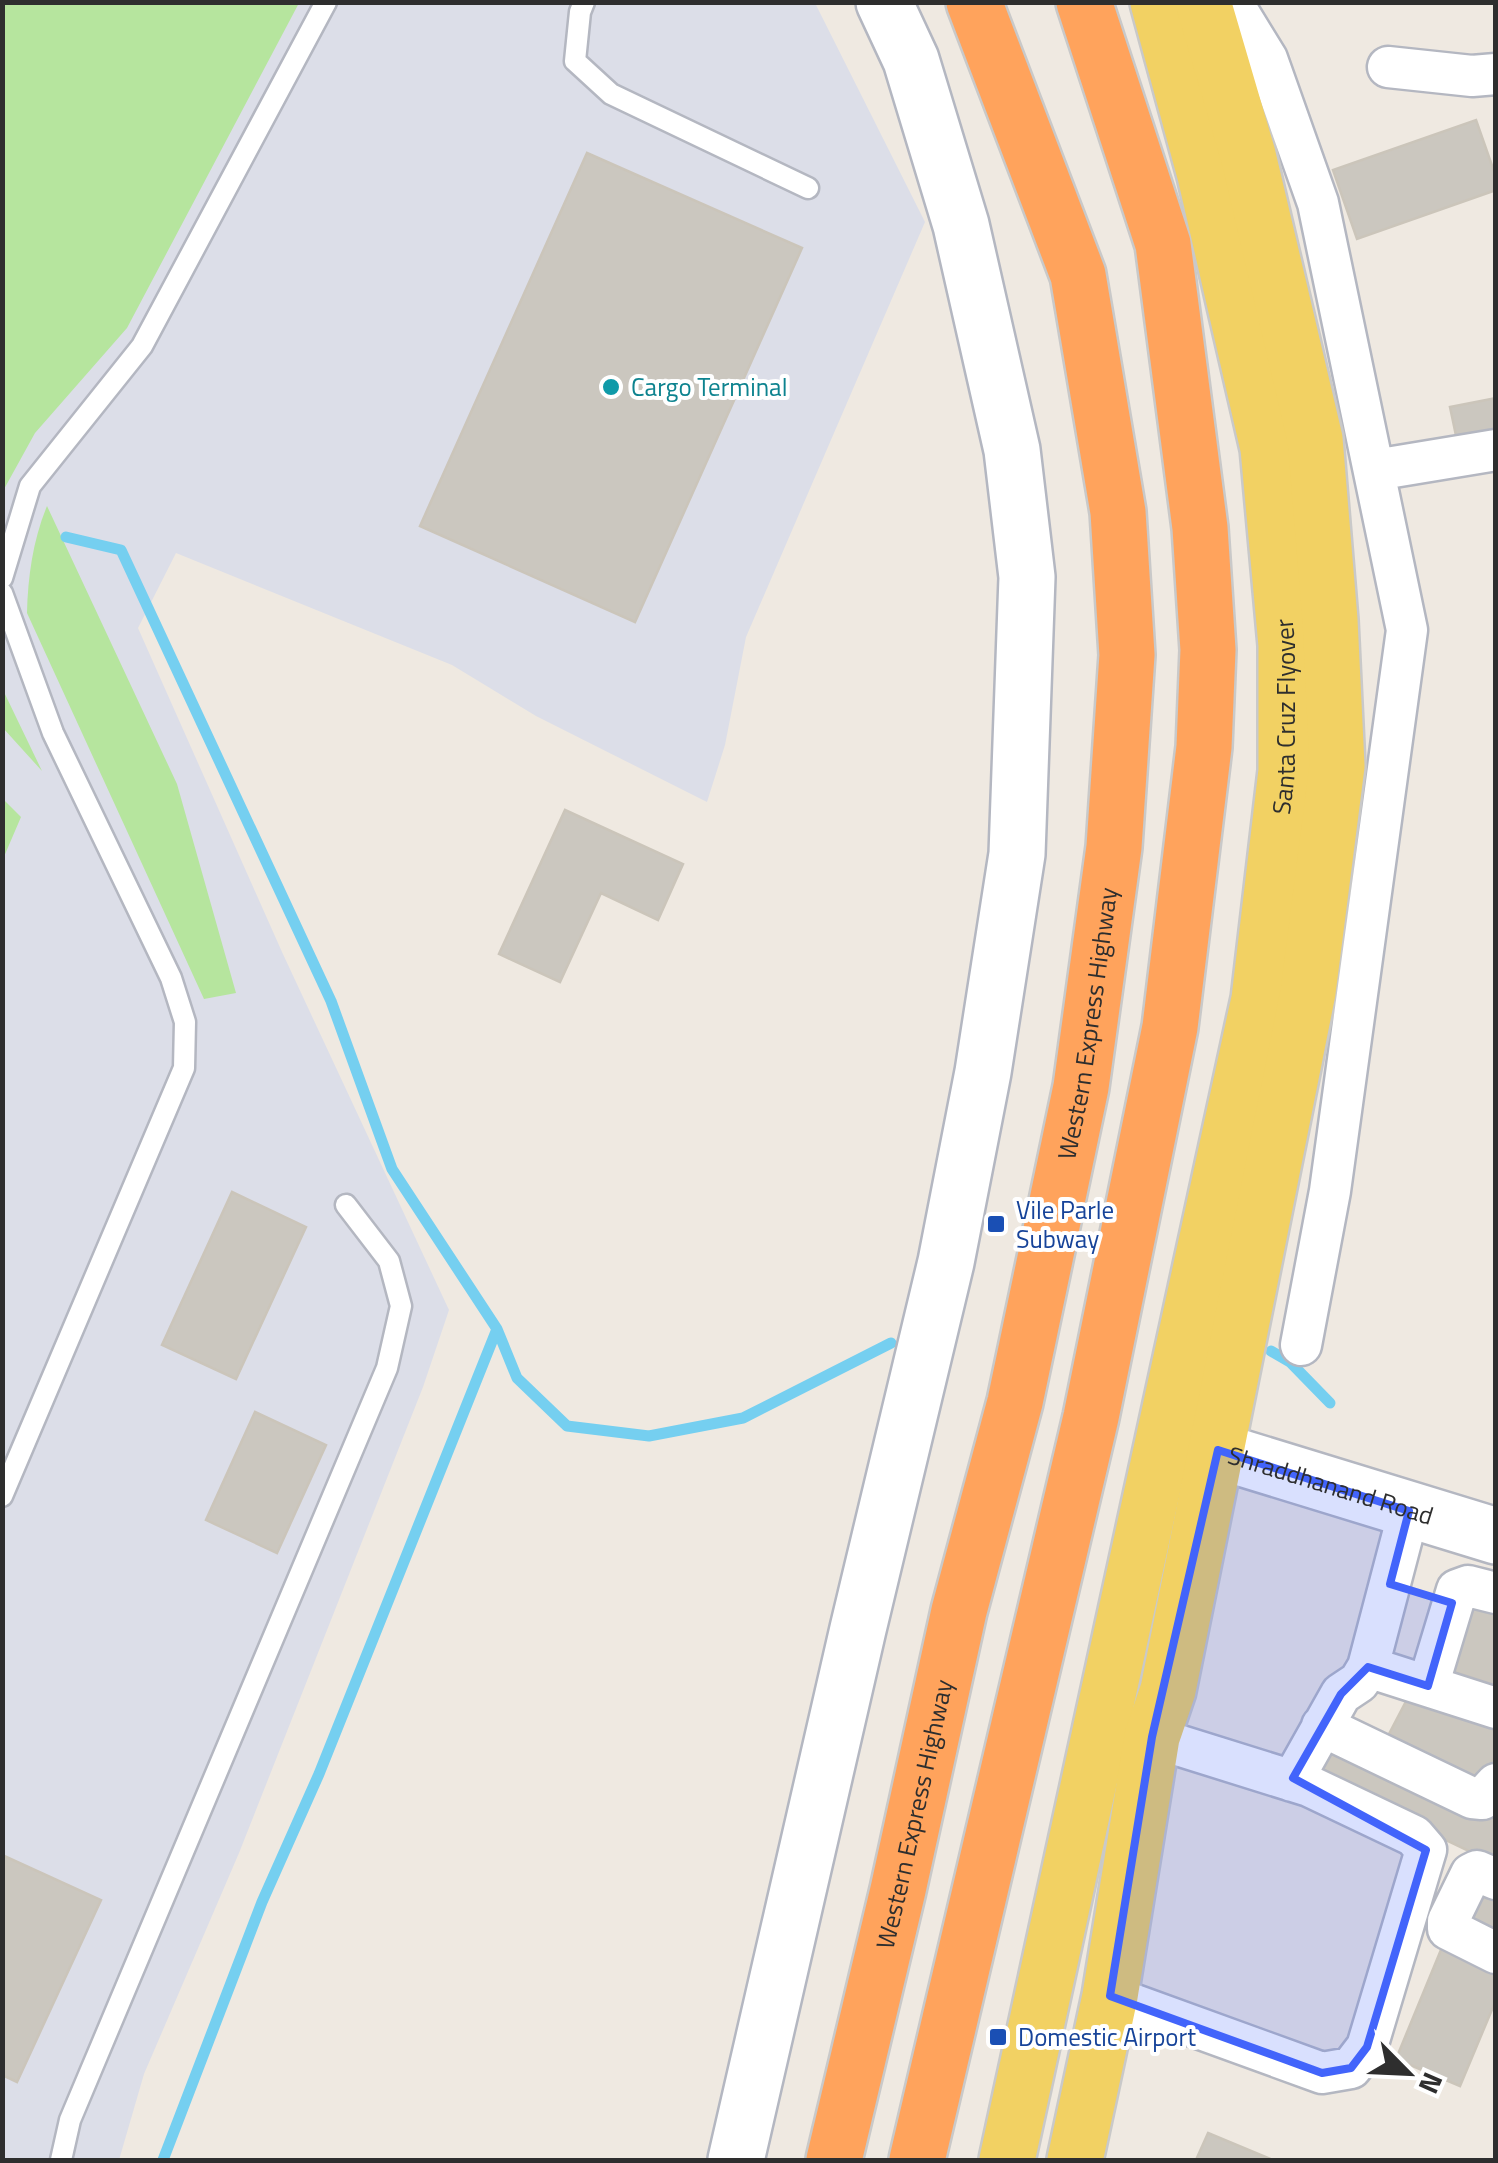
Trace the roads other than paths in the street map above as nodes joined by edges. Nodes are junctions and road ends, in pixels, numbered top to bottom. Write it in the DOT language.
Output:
graph roads {
  1 [pos="326,2"];
  2 [pos="584,2"];
  3 [pos="884,2"];
  4 [pos="974,2"];
  5 [pos="1084,2"];
  6 [pos="1158,2"];
  7 [pos="1203,2"];
  8 [pos="1232,2"];
  9 [pos="1388,66"];
  10 [pos="1496,74"];
  11 [pos="1227,165"];
  12 [pos="808,188"];
  13 [pos="1496,450"];
  14 [pos="1376,470"];
  15 [pos="2,578"];
  16 [pos="2,593"];
  17 [pos="346,1206"];
  18 [pos="1301,1345"];
  19 [pos="1166,1434"];
  20 [pos="1218,1450"];
  21 [pos="2,1496"];
  22 [pos="1409,1511"];
  23 [pos="1496,1536"];
  24 [pos="1390,1584"];
  25 [pos="1494,1589"];
  26 [pos="1452,1603"];
  27 [pos="1368,1667"];
  28 [pos="1428,1686"];
  29 [pos="1496,1708"];
  30 [pos="1322,1726"];
  31 [pos="1152,1738"];
  32 [pos="1292,1781"];
  33 [pos="1496,1784"];
  34 [pos="1496,1879"];
  35 [pos="1496,1953"];
  36 [pos="1110,1996"];
  37 [pos="61,2160"];
  38 [pos="736,2160"];
  39 [pos="834,2160"];
  40 [pos="917,2160"];
  41 [pos="1007,2160"];
  42 [pos="1076,2160"];
  1 -- 15 [label="lane"];
  2 -- 12 [label="lane"];
  3 -- 38 [label="street"];
  4 -- 39 [label="highway, Western Express Highway"];
  5 -- 40 [label="highway"];
  6 -- 11 [label="main road, Santa Cruz Flyover"];
  7 -- 11 [label="main road, Santa Cruz Flyover"];
  8 -- 14 [label="street"];
  9 -- 10 [label="street"];
  11 -- 19 [label="main road, Santa Cruz Flyover"];
  11 -- 20 [label="main road"];
  13 -- 14 [label="street"];
  14 -- 18 [label="street"];
  16 -- 21 [label="lane"];
  17 -- 37 [label="lane"];
  19 -- 20 [label="street, Shraddhanand Road"];
  19 -- 41 [label="main road, Santa Cruz Flyover"];
  20 -- 22 [label="street, Shraddhanand Road"];
  20 -- 31 [label="main road"];
  22 -- 23 [label="street, Shraddhanand Road"];
  22 -- 24 [label="street"];
  24 -- 26 [label="street"];
  24 -- 27 [label="street"];
  25 -- 26 [label="street"];
  26 -- 28 [label="street"];
  27 -- 28 [label="street"];
  27 -- 30 [label="street"];
  28 -- 29 [label="street"];
  30 -- 32 [label="street"];
  30 -- 33 [label="street"];
  31 -- 32 [label="street"];
  31 -- 36 [label="main road"];
  32 -- 36 [label="street"];
  34 -- 35 [label="street"];
  36 -- 42 [label="main road"];
}
